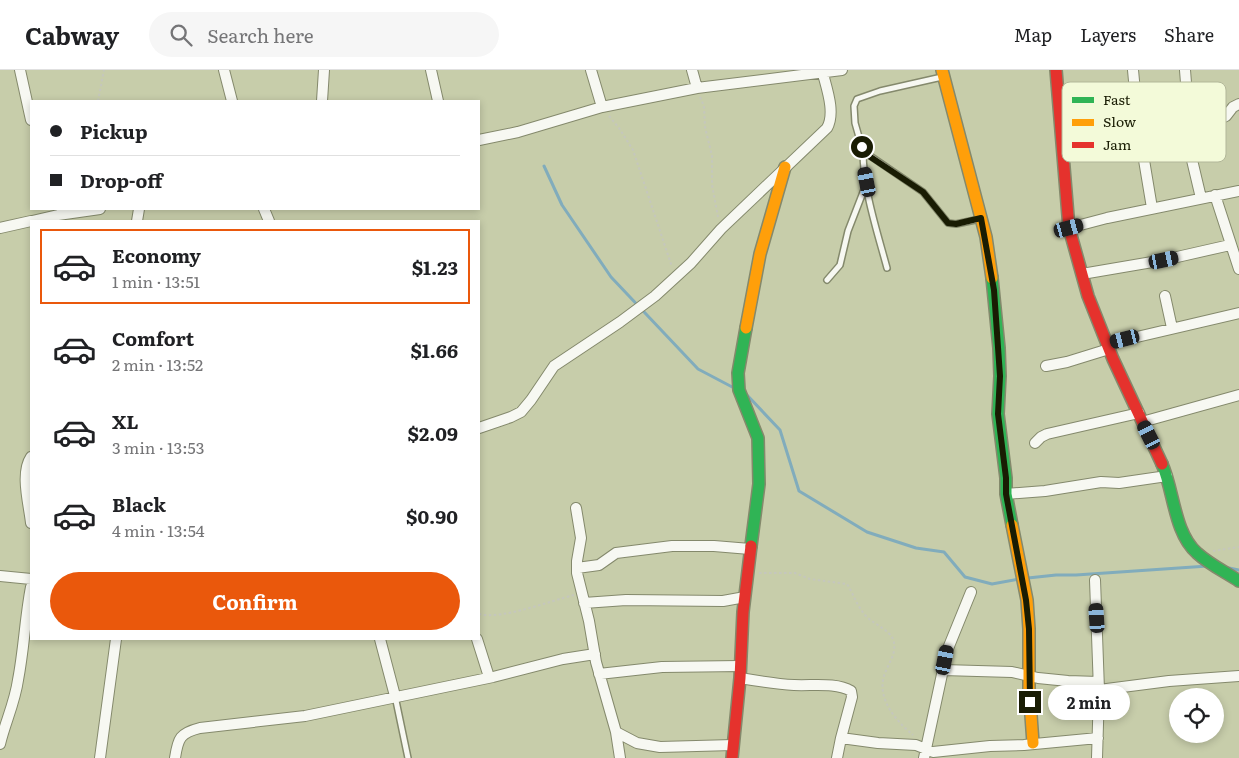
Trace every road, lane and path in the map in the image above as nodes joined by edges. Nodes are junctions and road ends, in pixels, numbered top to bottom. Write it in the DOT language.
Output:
graph roads {
  1 [pos="20,70"];
  2 [pos="104,70"];
  3 [pos="224,70"];
  4 [pos="324,70"];
  5 [pos="430,70"];
  6 [pos="590,70"];
  7 [pos="692,70"];
  8 [pos="842,70"];
  9 [pos="1056,70"];
  10 [pos="822,71"];
  11 [pos="944,73"];
  12 [pos="697,88"];
  13 [pos="98,100"];
  14 [pos="232,100"];
  15 [pos="322,100"];
  16 [pos="438,100"];
  17 [pos="1239,104"];
  18 [pos="602,107"];
  19 [pos="30,115"];
  20 [pos="1226,116"];
  21 [pos="480,140"];
  22 [pos="1062,143"];
  23 [pos="863,151"];
  24 [pos="1064,162"];
  25 [pos="1144,162"];
  26 [pos="1192,162"];
  27 [pos="785,167"];
  28 [pos="867,182"];
  29 [pos="1239,191"];
  30 [pos="1215,195"];
  31 [pos="1201,198"];
  32 [pos="1152,208"];
  33 [pos="86,210"];
  34 [pos="57,212"];
  35 [pos="981,218"];
  36 [pos="37,220"];
  37 [pos="30,222"];
  38 [pos="0,228"];
  39 [pos="1069,228"];
  40 [pos="720,229"];
  41 [pos="1230,245"];
  42 [pos="887,268"];
  43 [pos="1239,269"];
  44 [pos="1082,274"];
  45 [pos="677,276"];
  46 [pos="827,280"];
  47 [pos="1165,296"];
  48 [pos="1239,313"];
  49 [pos="1172,328"];
  50 [pos="1108,346"];
  51 [pos="1046,366"];
  52 [pos="1239,395"];
  53 [pos="1140,417"];
  54 [pos="480,428"];
  55 [pos="1036,443"];
  56 [pos="30,459"];
  57 [pos="1167,476"];
  58 [pos="1006,494"];
  59 [pos="576,508"];
  60 [pos="30,514"];
  61 [pos="1239,547"];
  62 [pos="750,549"];
  63 [pos="1213,550"];
  64 [pos="577,568"];
  65 [pos="748,572"];
  66 [pos="0,576"];
  67 [pos="30,579"];
  68 [pos="1095,580"];
  69 [pos="1239,581"];
  70 [pos="970,592"];
  71 [pos="30,594"];
  72 [pos="745,597"];
  73 [pos="583,598"];
  74 [pos="480,614"];
  75 [pos="116,640"];
  76 [pos="380,640"];
  77 [pos="477,640"];
  78 [pos="595,654"];
  79 [pos="740,666"];
  80 [pos="944,670"];
  81 [pos="599,674"];
  82 [pos="1029,676"];
  83 [pos="1239,676"];
  84 [pos="489,677"];
  85 [pos="740,678"];
  86 [pos="1098,686"];
  87 [pos="395,696"];
  88 [pos="616,732"];
  89 [pos="841,738"];
  90 [pos="1098,738"];
  91 [pos="0,744"];
  92 [pos="1033,744"];
  93 [pos="733,745"];
  94 [pos="923,752"];
  95 [pos="100,758"];
  96 [pos="176,758"];
  97 [pos="408,758"];
  98 [pos="620,758"];
  99 [pos="732,758"];
  100 [pos="837,758"];
  101 [pos="1097,758"];
  1 -- 19 [label="street"];
  2 -- 13 [label="path"];
  3 -- 14 [label="street"];
  4 -- 15 [label="street"];
  5 -- 16 [label="street"];
  6 -- 18 [label="street"];
  7 -- 12 [label="street"];
  8 -- 10 [label="street"];
  9 -- 22 [label="street"];
  10 -- 12 [label="street"];
  10 -- 27 [label="street"];
  11 -- 23 [label="lane"];
  11 -- 35 [label="street"];
  12 -- 18 [label="street"];
  12 -- 40 [label="path"];
  17 -- 20 [label="street"];
  18 -- 21 [label="street"];
  18 -- 45 [label="path"];
  23 -- 28 [label="lane"];
  23 -- 35 [label="lane"];
  24 -- 39 [label="street"];
  25 -- 32 [label="street"];
  26 -- 31 [label="street"];
  27 -- 40 [label="street"];
  27 -- 62 [label="street"];
  28 -- 42 [label="lane"];
  28 -- 46 [label="lane"];
  29 -- 30 [label="street"];
  30 -- 31 [label="street"];
  30 -- 41 [label="street"];
  31 -- 32 [label="street"];
  32 -- 39 [label="street"];
  33 -- 34 [label="street"];
  34 -- 36 [label="street"];
  35 -- 58 [label="street"];
  37 -- 38 [label="street"];
  39 -- 44 [label="street"];
  40 -- 45 [label="street"];
  41 -- 43 [label="street"];
  41 -- 44 [label="street"];
  44 -- 50 [label="street"];
  45 -- 54 [label="street"];
  47 -- 49 [label="street"];
  48 -- 49 [label="street"];
  49 -- 50 [label="street"];
  50 -- 51 [label="street"];
  50 -- 53 [label="street"];
  52 -- 53 [label="street"];
  53 -- 55 [label="street"];
  53 -- 57 [label="street"];
  56 -- 60 [label="street"];
  57 -- 58 [label="street"];
  57 -- 69 [label="street"];
  58 -- 82 [label="street"];
  59 -- 64 [label="street"];
  61 -- 63 [label="path"];
  62 -- 64 [label="street"];
  62 -- 65 [label="street"];
  64 -- 73 [label="street"];
  65 -- 72 [label="street"];
  65 -- 94 [label="path"];
  66 -- 67 [label="street"];
  68 -- 86 [label="street"];
  70 -- 80 [label="street"];
  71 -- 91 [label="street"];
  72 -- 73 [label="street"];
  72 -- 79 [label="street"];
  73 -- 74 [label="path"];
  73 -- 78 [label="street"];
  75 -- 95 [label="street"];
  76 -- 87 [label="street"];
  77 -- 84 [label="street"];
  78 -- 81 [label="street"];
  78 -- 84 [label="street"];
  79 -- 81 [label="street"];
  79 -- 85 [label="street"];
  80 -- 82 [label="street"];
  80 -- 94 [label="street"];
  81 -- 88 [label="street"];
  82 -- 86 [label="street"];
  82 -- 92 [label="street"];
  83 -- 86 [label="street"];
  84 -- 87 [label="street"];
  85 -- 89 [label="street"];
  85 -- 93 [label="street"];
  86 -- 90 [label="street"];
  87 -- 96 [label="street"];
  87 -- 97 [label="lane"];
  88 -- 93 [label="street"];
  88 -- 98 [label="street"];
  89 -- 94 [label="street"];
  89 -- 100 [label="street"];
  90 -- 92 [label="street"];
  90 -- 101 [label="street"];
  92 -- 94 [label="street"];
  93 -- 99 [label="street"];
}
